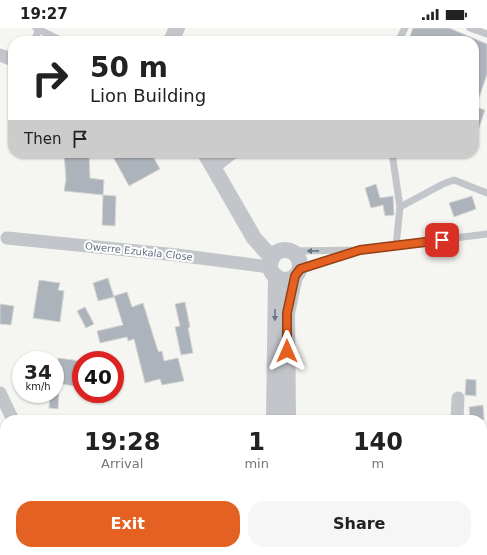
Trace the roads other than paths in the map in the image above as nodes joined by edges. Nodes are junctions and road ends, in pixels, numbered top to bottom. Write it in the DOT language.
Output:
graph roads {
  1 [pos="470,28"];
  2 [pos="37,29"];
  3 [pos="487,34"];
  4 [pos="52,36"];
  5 [pos="208,158"];
  6 [pos="226,158"];
  7 [pos="393,158"];
  8 [pos="214,167"];
  9 [pos="487,193"];
  10 [pos="400,207"];
  11 [pos="487,234"];
  12 [pos="8,238"];
  13 [pos="396,246"];
  14 [pos="360,250"];
  15 [pos="293,251"];
  16 [pos="273,267"];
  17 [pos="298,272"];
  18 [pos="0,393"];
  19 [pos="281,394"];
  20 [pos="458,398"];
  21 [pos="11,415"];
  22 [pos="275,415"];
  23 [pos="287,415"];
  24 [pos="457,415"];
  1 -- 3 [label="lane"];
  2 -- 4 [label="lane"];
  5 -- 8 [label="street"];
  6 -- 8 [label="street"];
  7 -- 10 [label="lane"];
  8 -- 16 [label="street"];
  9 -- 10 [label="lane"];
  10 -- 13 [label="lane"];
  11 -- 13 [label="lane"];
  12 -- 16 [label="street, Owerre Ezukala Close"];
  13 -- 14 [label="lane"];
  14 -- 15 [label="lane, one-way"];
  14 -- 17 [label="lane"];
  15 -- 16 [label="street"];
  15 -- 17 [label="street"];
  16 -- 17 [label="street"];
  16 -- 19 [label="street, one-way"];
  17 -- 19 [label="street"];
  18 -- 21 [label="street"];
  19 -- 22 [label="street"];
  19 -- 23 [label="street"];
  20 -- 24 [label="street"];
}
